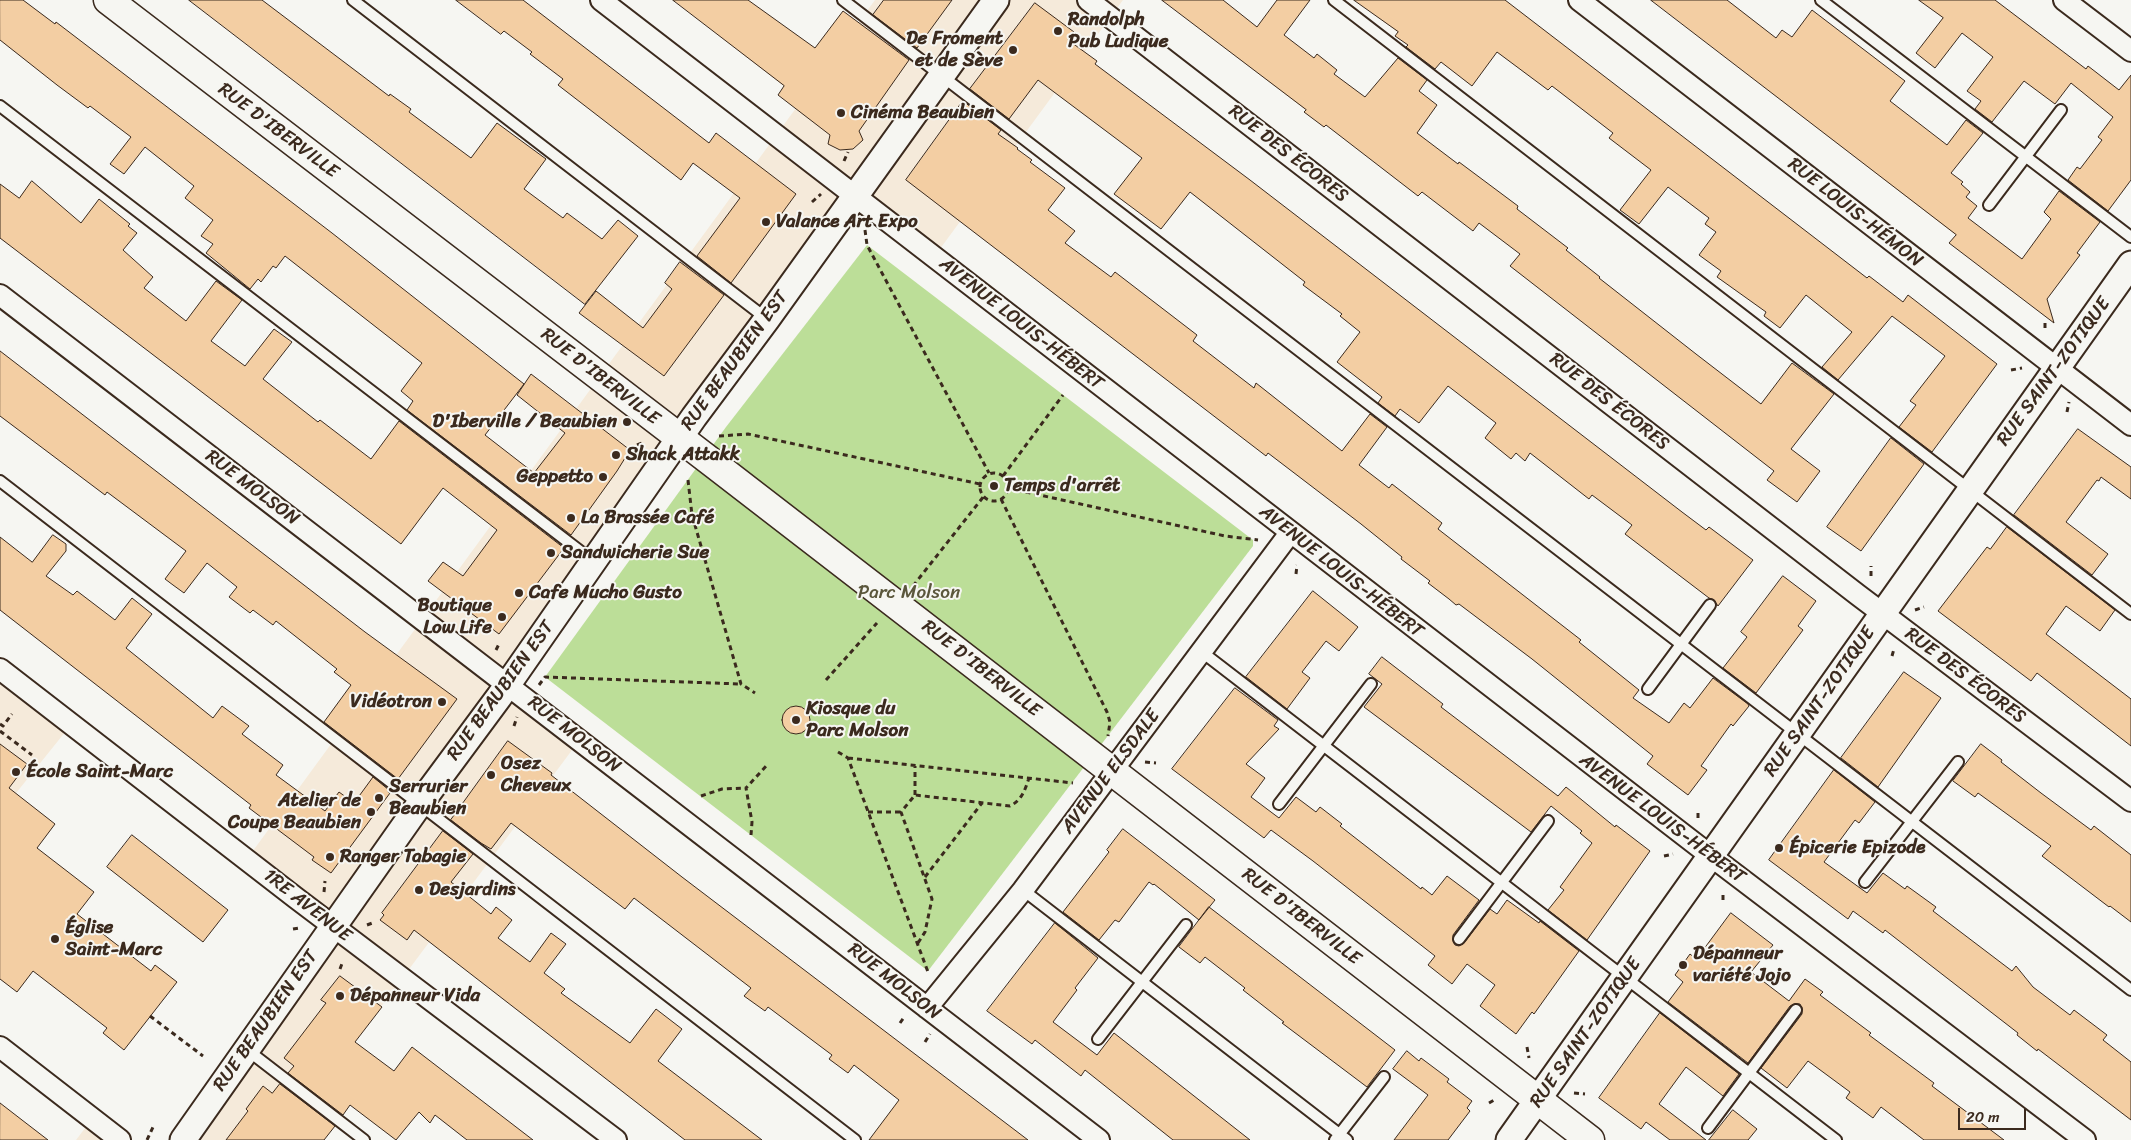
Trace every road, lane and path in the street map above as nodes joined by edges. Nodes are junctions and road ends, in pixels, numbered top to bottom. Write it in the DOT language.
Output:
graph roads {
  1 [pos="108,0"];
  2 [pos="353,0"];
  3 [pos="601,0"];
  4 [pos="843,0"];
  5 [pos="996,0"];
  6 [pos="1088,0"];
  7 [pos="1334,0"];
  8 [pos="1579,0"];
  9 [pos="1821,0"];
  10 [pos="2064,0"];
  11 [pos="2131,51"];
  12 [pos="942,76"];
  13 [pos="0,106"];
  14 [pos="2061,110"];
  15 [pos="2025,158"];
  16 [pos="822,193"];
  17 [pos="853,196"];
  18 [pos="812,202"];
  19 [pos="1990,205"];
  20 [pos="864,227"];
  21 [pos="2131,237"];
  22 [pos="2131,264"];
  23 [pos="0,295"];
  24 [pos="767,318"];
  25 [pos="2058,368"];
  26 [pos="1063,395"];
  27 [pos="2131,425"];
  28 [pos="723,435"];
  29 [pos="679,438"];
  30 [pos="642,443"];
  31 [pos="637,445"];
  32 [pos="989,473"];
  33 [pos="1003,476"];
  34 [pos="688,480"];
  35 [pos="0,481"];
  36 [pos="980,484"];
  37 [pos="1008,488"];
  38 [pos="1970,490"];
  39 [pos="984,496"];
  40 [pos="1001,499"];
  41 [pos="1290,533"];
  42 [pos="1254,540"];
  43 [pos="593,561"];
  44 [pos="1297,566"];
  45 [pos="1871,566"];
  46 [pos="1296,574"];
  47 [pos="1871,576"];
  48 [pos="913,586"];
  49 [pos="1710,605"];
  50 [pos="1924,607"];
  51 [pos="1912,611"];
  52 [pos="1882,614"];
  53 [pos="2131,614"];
  54 [pos="877,623"];
  55 [pos="1681,644"];
  56 [pos="1894,648"];
  57 [pos="1202,652"];
  58 [pos="1892,656"];
  59 [pos="0,669"];
  60 [pos="826,680"];
  61 [pos="508,684"];
  62 [pos="741,684"];
  63 [pos="1371,684"];
  64 [pos="538,686"];
  65 [pos="1648,689"];
  66 [pos="755,693"];
  67 [pos="12,714"];
  68 [pos="1,725"];
  69 [pos="0,730"];
  70 [pos="1107,732"];
  71 [pos="1797,735"];
  72 [pos="1324,746"];
  73 [pos="838,752"];
  74 [pos="32,755"];
  75 [pos="848,758"];
  76 [pos="1145,762"];
  77 [pos="1958,762"];
  78 [pos="1156,763"];
  79 [pos="768,764"];
  80 [pos="915,766"];
  81 [pos="1113,770"];
  82 [pos="1030,778"];
  83 [pos="1073,783"];
  84 [pos="746,788"];
  85 [pos="914,795"];
  86 [pos="701,796"];
  87 [pos="2131,801"];
  88 [pos="983,803"];
  89 [pos="1279,804"];
  90 [pos="419,805"];
  91 [pos="1698,810"];
  92 [pos="868,812"];
  93 [pos="901,812"];
  94 [pos="1698,818"];
  95 [pos="1548,821"];
  96 [pos="1912,822"];
  97 [pos="751,835"];
  98 [pos="1674,854"];
  99 [pos="1664,856"];
  100 [pos="1710,856"];
  101 [pos="924,877"];
  102 [pos="325,881"];
  103 [pos="1502,882"];
  104 [pos="1865,882"];
  105 [pos="1023,890"];
  106 [pos="324,892"];
  107 [pos="1723,892"];
  108 [pos="1723,900"];
  109 [pos="375,922"];
  110 [pos="367,925"];
  111 [pos="1186,925"];
  112 [pos="333,926"];
  113 [pos="299,928"];
  114 [pos="293,929"];
  115 [pos="1459,939"];
  116 [pos="918,942"];
  117 [pos="344,960"];
  118 [pos="340,969"];
  119 [pos="928,971"];
  120 [pos="1625,978"];
  121 [pos="1142,981"];
  122 [pos="2131,990"];
  123 [pos="927,1008"];
  124 [pos="1796,1010"];
  125 [pos="150,1016"];
  126 [pos="1098,1039"];
  127 [pos="1527,1046"];
  128 [pos="0,1047"];
  129 [pos="246,1049"];
  130 [pos="203,1056"];
  131 [pos="1529,1058"];
  132 [pos="1749,1073"];
  133 [pos="1384,1076"];
  134 [pos="1574,1093"];
  135 [pos="1585,1094"];
  136 [pos="1499,1098"];
  137 [pos="1537,1100"];
  138 [pos="1488,1103"];
  139 [pos="153,1127"];
  140 [pos="1708,1128"];
  141 [pos="1340,1138"];
  142 [pos="120,1140"];
  143 [pos="146,1140"];
  144 [pos="183,1140"];
  145 [pos="364,1140"];
  146 [pos="616,1140"];
  147 [pos="855,1140"];
  148 [pos="1099,1140"];
  149 [pos="1509,1140"];
  150 [pos="1590,1140"];
  151 [pos="1836,1140"];
  152 [pos="2085,1140"];
  1 -- 29 [label="main road, RUE D'IBERVILLE"];
  2 -- 24 [label="lane"];
  3 -- 17 [label="street, AVENUE LOUIS-HÉBERT"];
  4 -- 12 [label="lane"];
  5 -- 12 [label="street, RUE BEAUBIEN EST"];
  6 -- 52 [label="street, RUE DES ÉCORES"];
  7 -- 38 [label="lane"];
  8 -- 25 [label="street, RUE LOUIS-HÉMON"];
  9 -- 15 [label="lane"];
  10 -- 11 [label="street"];
  12 -- 17 [label="street, RUE BEAUBIEN EST"];
  12 -- 55 [label="lane"];
  13 -- 43 [label="lane"];
  14 -- 15 [label="lane"];
  15 -- 19 [label="lane"];
  15 -- 21 [label="lane"];
  16 -- 18 [label="path"];
  17 -- 24 [label="street, RUE BEAUBIEN EST"];
  17 -- 41 [label="street, AVENUE LOUIS-HÉBERT"];
  20 -- 32 [label="path"];
  22 -- 25 [label="street, RUE SAINT-ZOTIQUE"];
  23 -- 61 [label="street, RUE MOLSON"];
  24 -- 29 [label="street, RUE BEAUBIEN EST"];
  25 -- 27 [label="street, RUE LOUIS-HÉMON"];
  25 -- 38 [label="street, RUE SAINT-ZOTIQUE"];
  26 -- 33 [label="path"];
  28 -- 36 [label="path"];
  29 -- 43 [label="street, RUE BEAUBIEN EST"];
  29 -- 81 [label="main road, RUE D'IBERVILLE"];
  30 -- 31 [label="path"];
  32 -- 33 [label="path"];
  32 -- 36 [label="path"];
  33 -- 37 [label="path"];
  34 -- 62 [label="path"];
  35 -- 90 [label="lane"];
  36 -- 39 [label="path"];
  37 -- 40 [label="path"];
  37 -- 42 [label="path"];
  38 -- 52 [label="street, RUE SAINT-ZOTIQUE"];
  38 -- 53 [label="lane"];
  39 -- 40 [label="path"];
  39 -- 48 [label="path"];
  40 -- 70 [label="path"];
  41 -- 57 [label="street, AVENUE ELSDALE"];
  41 -- 100 [label="street, AVENUE LOUIS-HÉBERT"];
  43 -- 61 [label="street, RUE BEAUBIEN EST"];
  44 -- 46 [label="path"];
  45 -- 47 [label="path"];
  49 -- 55 [label="lane"];
  50 -- 51 [label="path"];
  52 -- 71 [label="street, RUE SAINT-ZOTIQUE"];
  52 -- 87 [label="street, RUE DES ÉCORES"];
  54 -- 60 [label="path"];
  55 -- 65 [label="lane"];
  55 -- 71 [label="lane"];
  56 -- 58 [label="path"];
  57 -- 72 [label="lane"];
  57 -- 81 [label="street, AVENUE ELSDALE"];
  59 -- 112 [label="street, 1RE AVENUE"];
  61 -- 90 [label="street, RUE BEAUBIEN EST"];
  61 -- 123 [label="street, RUE MOLSON"];
  62 -- 64 [label="path"];
  62 -- 66 [label="path"];
  63 -- 72 [label="lane"];
  67 -- 68 [label="path"];
  68 -- 69 [label="path"];
  69 -- 74 [label="path"];
  71 -- 96 [label="lane"];
  71 -- 100 [label="street, RUE SAINT-ZOTIQUE"];
  72 -- 89 [label="lane"];
  72 -- 103 [label="lane"];
  73 -- 75 [label="path"];
  75 -- 80 [label="path"];
  75 -- 92 [label="path"];
  76 -- 78 [label="path"];
  77 -- 96 [label="lane"];
  79 -- 84 [label="path"];
  80 -- 82 [label="path"];
  80 -- 85 [label="path"];
  81 -- 105 [label="street, AVENUE ELSDALE"];
  81 -- 137 [label="main road, RUE D'IBERVILLE"];
  82 -- 83 [label="path"];
  82 -- 88 [label="path"];
  84 -- 86 [label="path"];
  84 -- 97 [label="path"];
  85 -- 88 [label="path"];
  85 -- 93 [label="path"];
  88 -- 101 [label="path"];
  90 -- 112 [label="street, RUE BEAUBIEN EST"];
  90 -- 147 [label="lane"];
  91 -- 94 [label="path"];
  92 -- 93 [label="path"];
  92 -- 116 [label="path"];
  93 -- 101 [label="path"];
  95 -- 103 [label="lane"];
  96 -- 104 [label="lane"];
  96 -- 122 [label="lane"];
  98 -- 99 [label="path"];
  100 -- 120 [label="street, RUE SAINT-ZOTIQUE"];
  100 -- 152 [label="street, AVENUE LOUIS-HÉBERT"];
  101 -- 116 [label="path"];
  102 -- 106 [label="path"];
  103 -- 115 [label="lane"];
  103 -- 120 [label="lane"];
  105 -- 121 [label="lane"];
  105 -- 123 [label="street, AVENUE ELSDALE"];
  107 -- 108 [label="path"];
  109 -- 110 [label="path"];
  111 -- 121 [label="lane"];
  112 -- 129 [label="street, RUE BEAUBIEN EST"];
  112 -- 146 [label="street, 1RE AVENUE"];
  113 -- 114 [label="path"];
  116 -- 119 [label="path"];
  117 -- 118 [label="path"];
  120 -- 132 [label="lane"];
  120 -- 137 [label="street, RUE SAINT-ZOTIQUE"];
  121 -- 126 [label="lane"];
  121 -- 141 [label="lane"];
  123 -- 148 [label="street, RUE MOLSON"];
  124 -- 132 [label="lane"];
  125 -- 130 [label="path"];
  127 -- 131 [label="path"];
  128 -- 142 [label="street"];
  129 -- 144 [label="street, RUE BEAUBIEN EST"];
  129 -- 145 [label="lane"];
  132 -- 140 [label="lane"];
  132 -- 151 [label="lane"];
  133 -- 141 [label="lane"];
  134 -- 135 [label="path"];
  136 -- 138 [label="path"];
  137 -- 149 [label="street, RUE SAINT-ZOTIQUE"];
  137 -- 150 [label="main road, RUE D'IBERVILLE"];
  139 -- 143 [label="path"];
}
